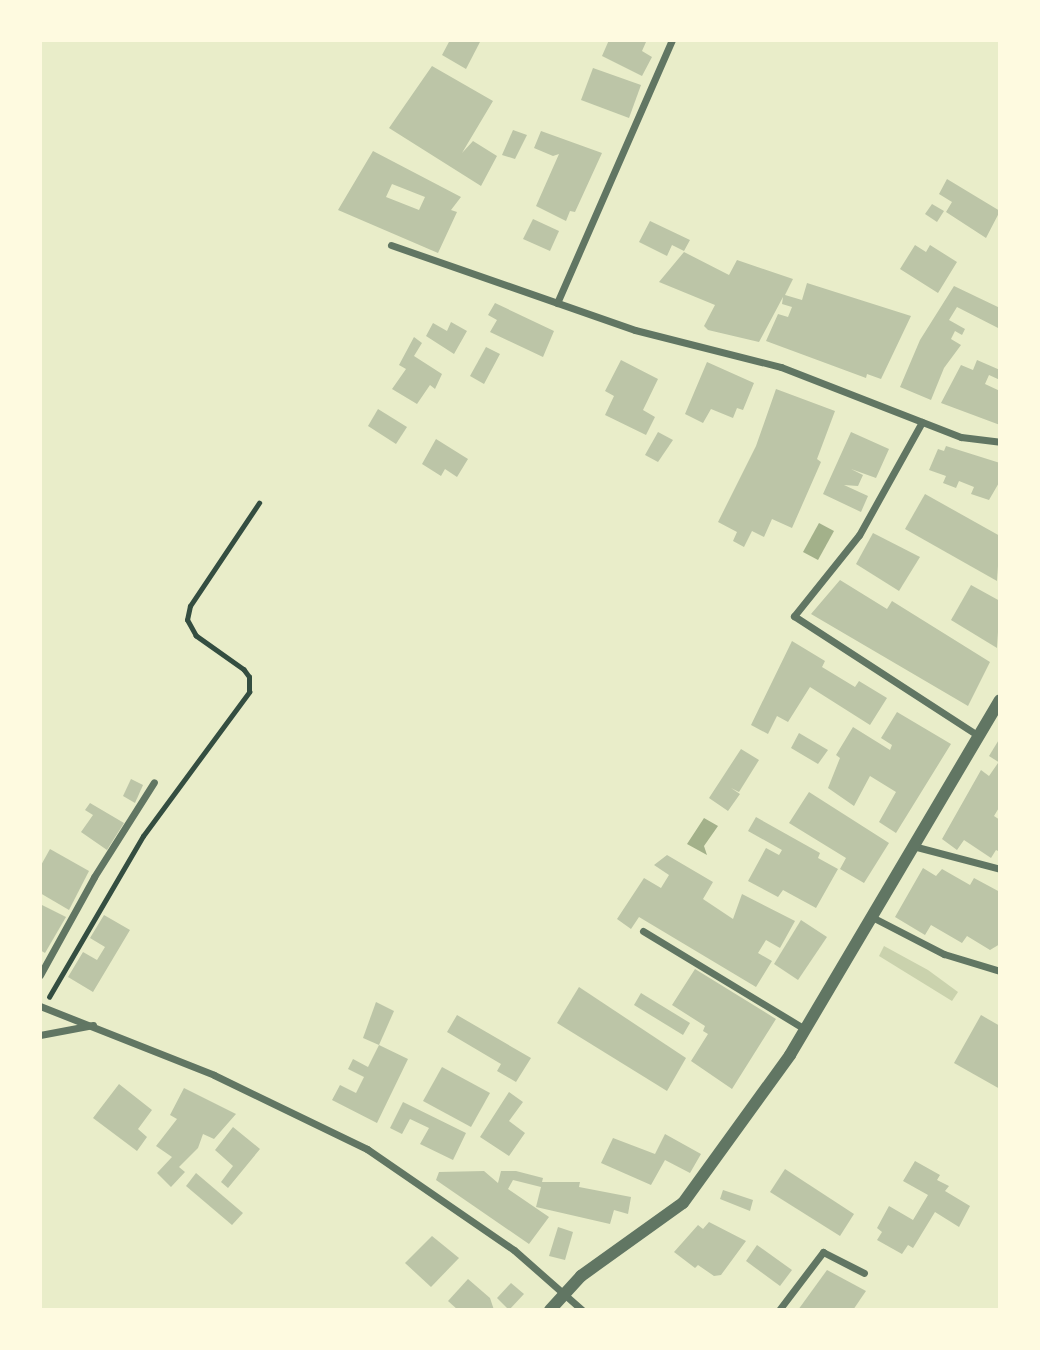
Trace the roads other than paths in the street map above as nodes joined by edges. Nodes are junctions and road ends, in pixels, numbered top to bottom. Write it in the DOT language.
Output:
graph roads {
  1 [pos="672,40"];
  2 [pos="391,245"];
  3 [pos="557,303"];
  4 [pos="922,422"];
  5 [pos="1000,442"];
  6 [pos="998,707"];
  7 [pos="979,736"];
  8 [pos="154,782"];
  9 [pos="913,846"];
  10 [pos="1000,869"];
  11 [pos="872,917"];
  12 [pos="643,930"];
  13 [pos="1000,971"];
  14 [pos="40,975"];
  15 [pos="42,1006"];
  16 [pos="97,1025"];
  17 [pos="806,1030"];
  18 [pos="40,1035"];
  19 [pos="864,1273"];
  20 [pos="564,1294"];
  21 [pos="550,1310"];
  22 [pos="582,1310"];
  23 [pos="779,1310"];
  1 -- 3 [label="street"];
  2 -- 3 [label="street"];
  3 -- 4 [label="street"];
  4 -- 5 [label="street"];
  4 -- 7 [label="street"];
  6 -- 7 [label="street"];
  7 -- 9 [label="street"];
  8 -- 14 [label="street"];
  9 -- 10 [label="street"];
  9 -- 11 [label="street"];
  11 -- 13 [label="street"];
  11 -- 17 [label="street"];
  12 -- 17 [label="street"];
  15 -- 16 [label="street"];
  16 -- 18 [label="street"];
  16 -- 20 [label="street"];
  17 -- 20 [label="street"];
  19 -- 23 [label="street"];
  20 -- 21 [label="street"];
  20 -- 22 [label="street"];
}
